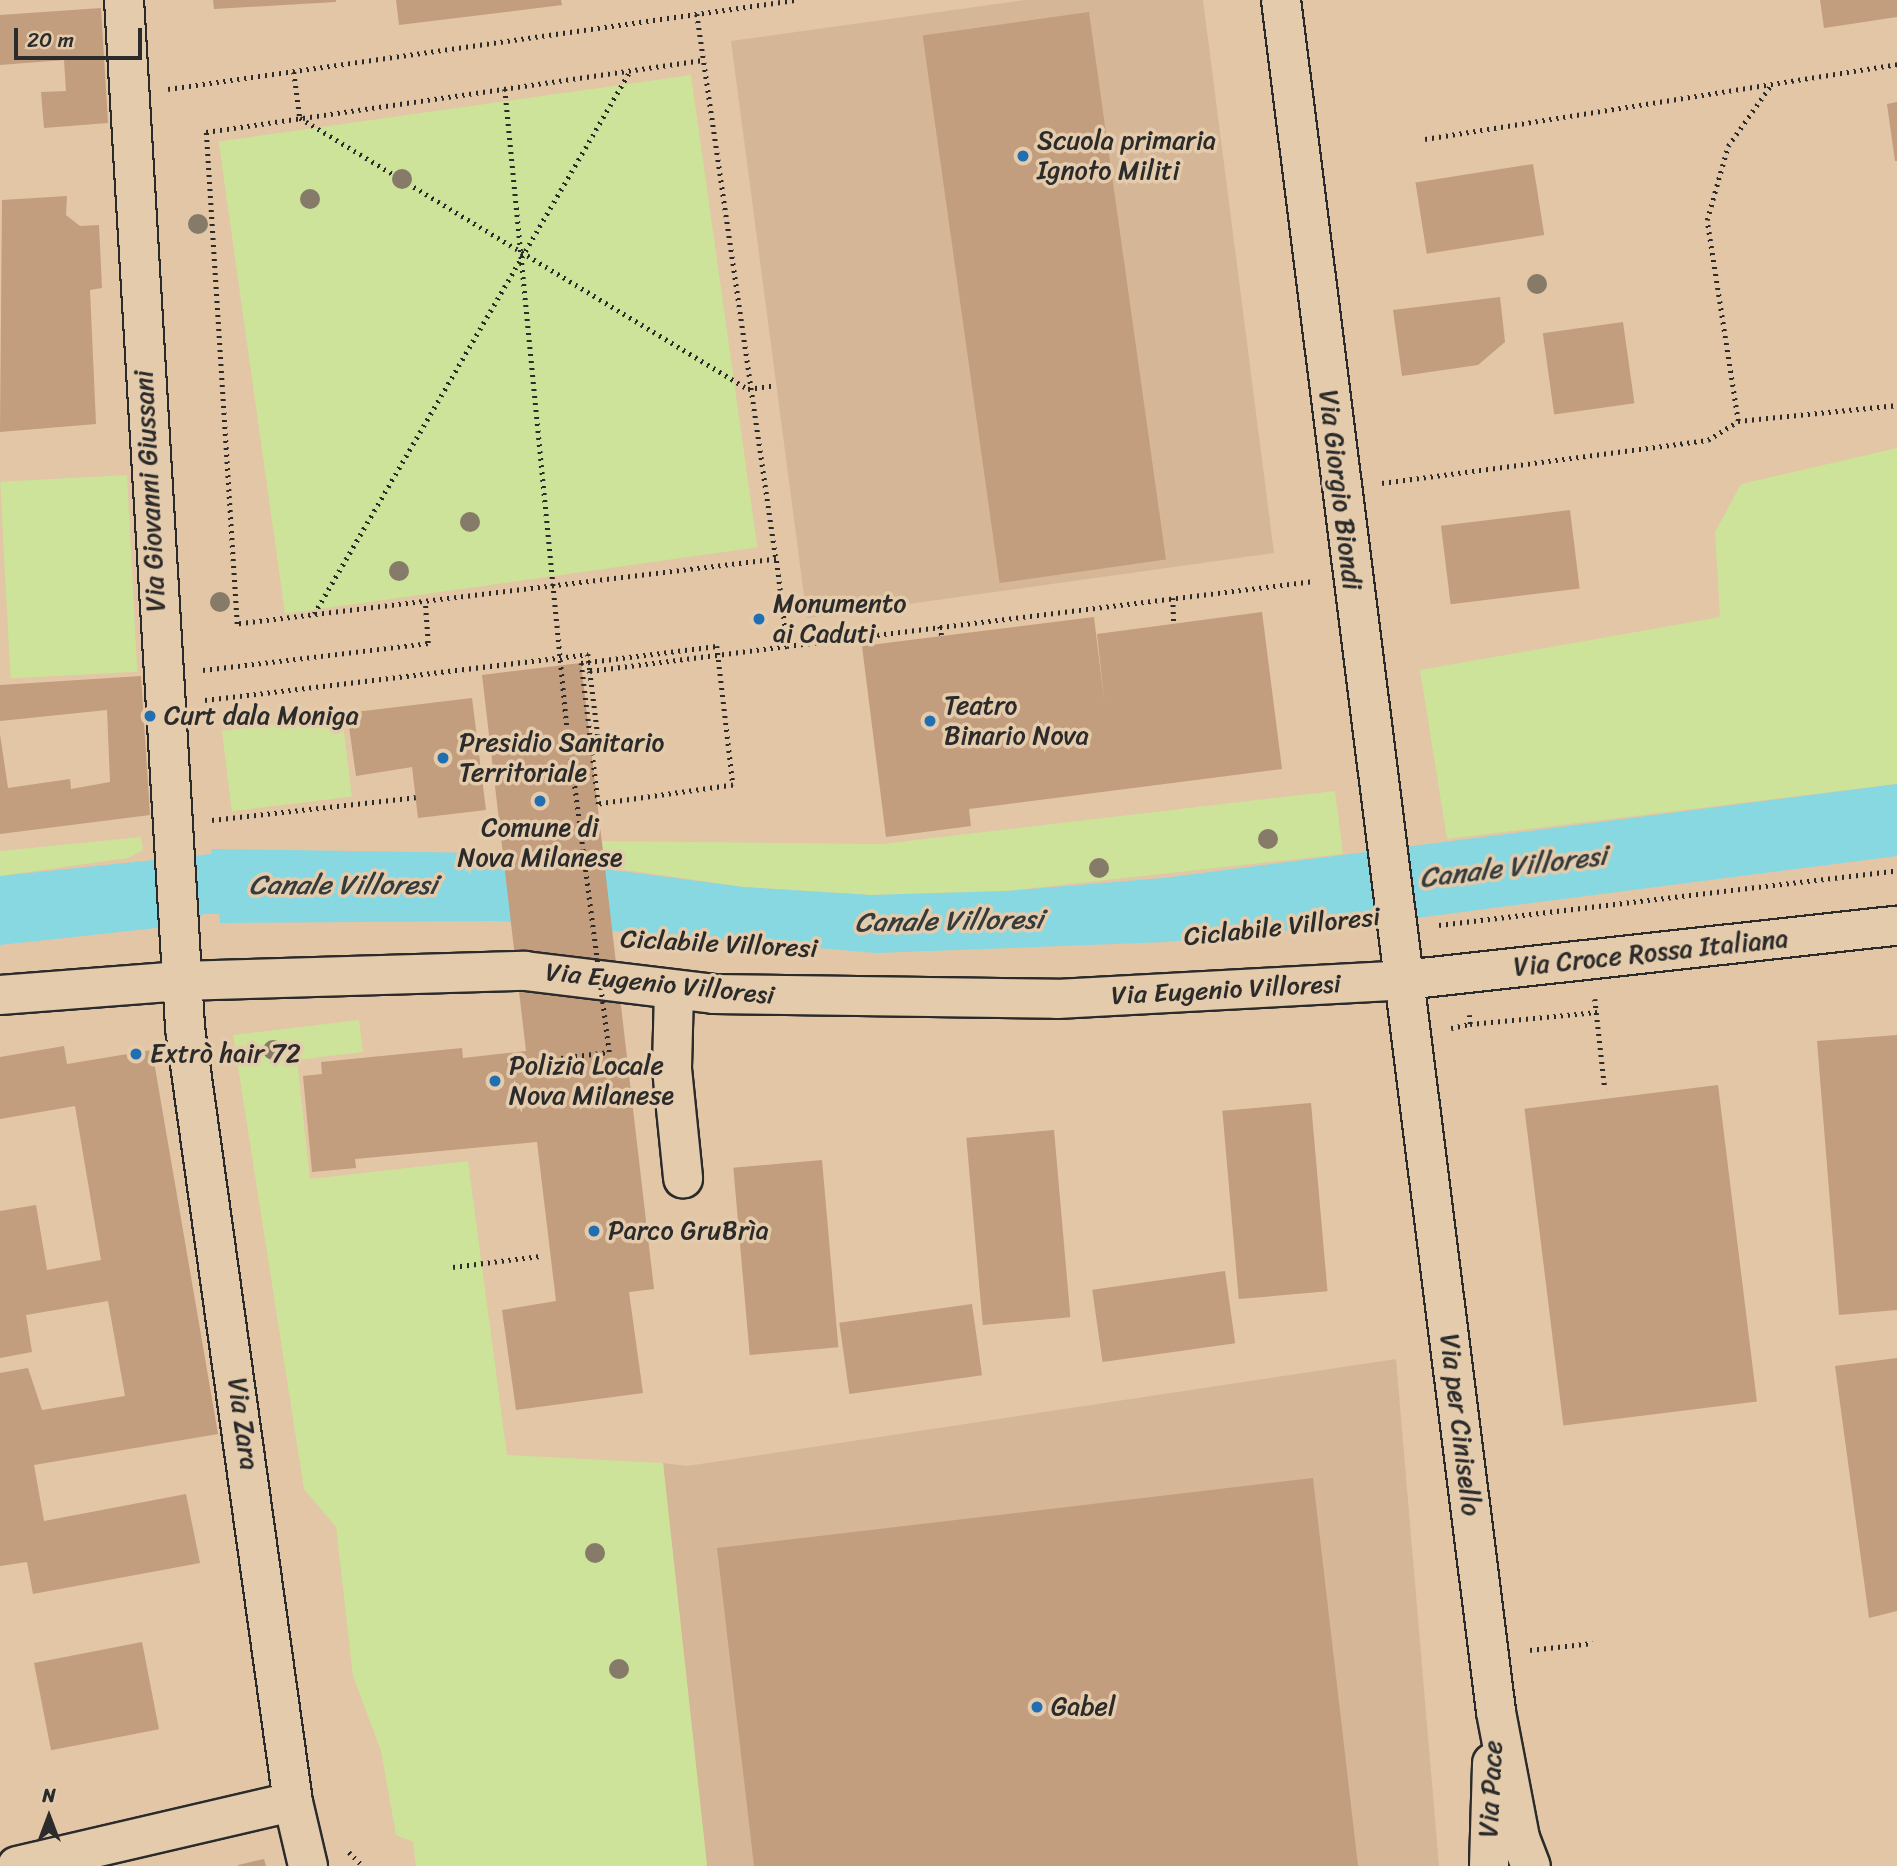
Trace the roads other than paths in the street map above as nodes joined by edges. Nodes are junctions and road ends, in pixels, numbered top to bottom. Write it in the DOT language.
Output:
graph roads {
  1 [pos="124,0"];
  2 [pos="1281,0"];
  3 [pos="1897,926"];
  4 [pos="1404,980"];
  5 [pos="181,981"];
  6 [pos="674,991"];
  7 [pos="0,995"];
  8 [pos="683,1178"];
  9 [pos="1496,1712"];
  10 [pos="293,1802"];
  11 [pos="17,1866"];
  12 [pos="309,1866"];
  13 [pos="1489,1866"];
  14 [pos="1531,1866"];
  1 -- 5 [label="street, Via Giovanni Giussani"];
  2 -- 4 [label="street, Via Giorgio Biondi"];
  3 -- 4 [label="street, Via Croce Rossa Italiana"];
  4 -- 6 [label="street, Via Eugenio Villoresi"];
  4 -- 9 [label="street, Via per Cinisello"];
  5 -- 6 [label="street, Via Eugenio Villoresi"];
  5 -- 7 [label="street, Via Eugenio Villoresi"];
  5 -- 10 [label="street, Via Zara"];
  6 -- 8 [label="street"];
  9 -- 13 [label="street, Via Pace"];
  9 -- 14 [label="street, Via per Cinisello"];
  10 -- 11 [label="street"];
  10 -- 12 [label="street, Via Zara"];
}
